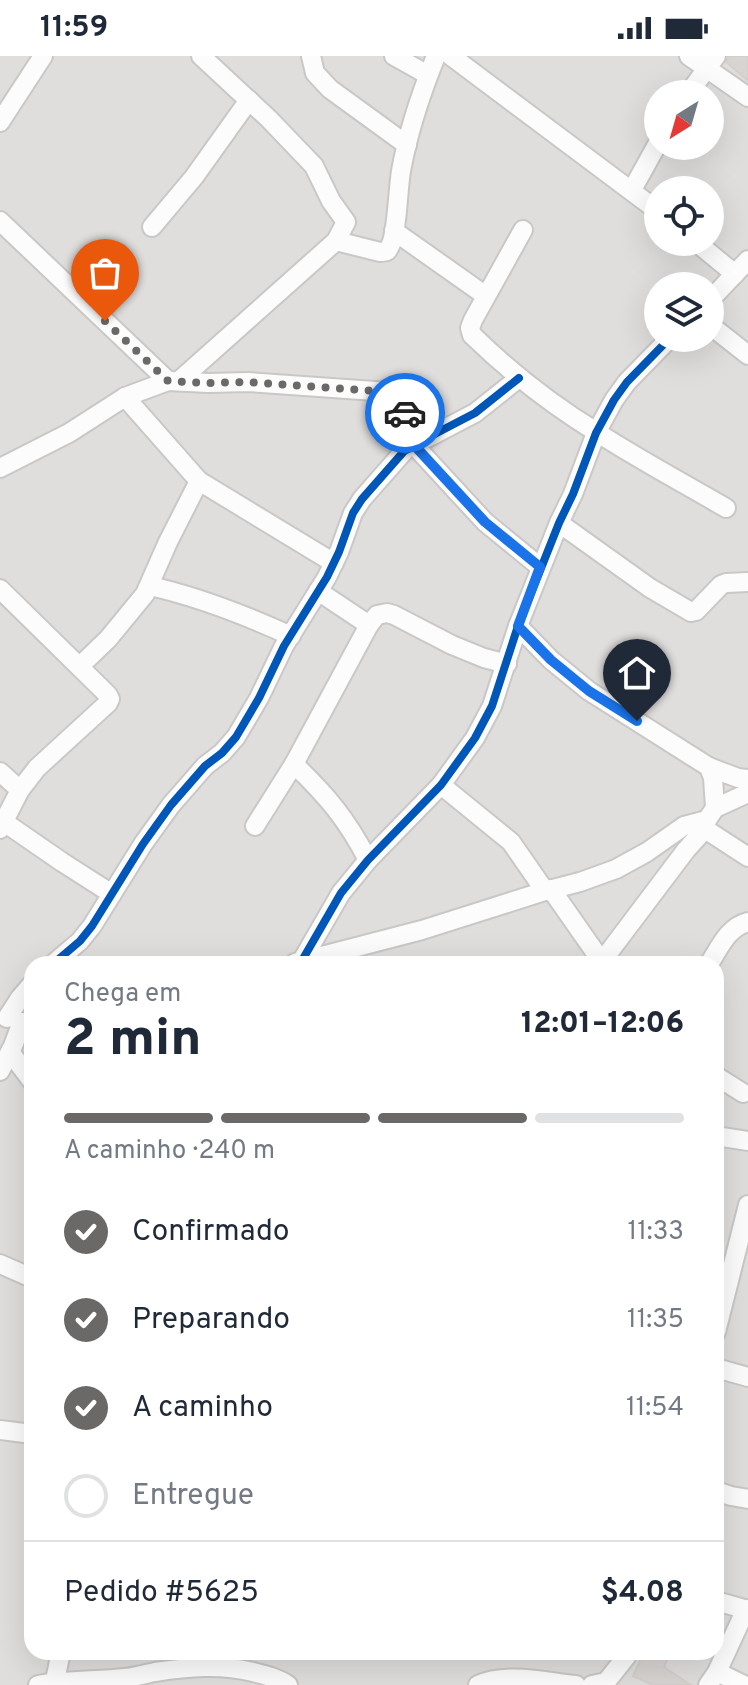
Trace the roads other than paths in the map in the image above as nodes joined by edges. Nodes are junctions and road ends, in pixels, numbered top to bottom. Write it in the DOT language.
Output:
graph roads {
  1 [pos="43,56"];
  2 [pos="201,56"];
  3 [pos="311,56"];
  4 [pos="394,56"];
  5 [pos="436,56"];
  6 [pos="451,56"];
  7 [pos="689,56"];
  8 [pos="711,61"];
  9 [pos="428,75"];
  10 [pos="698,80"];
  11 [pos="748,97"];
  12 [pos="249,100"];
  13 [pos="0,122"];
  14 [pos="407,145"];
  15 [pos="649,160"];
  16 [pos="632,190"];
  17 [pos="644,200"];
  18 [pos="0,221"];
  19 [pos="152,227"];
  20 [pos="523,230"];
  21 [pos="394,231"];
  22 [pos="336,241"];
  23 [pos="722,256"];
  24 [pos="742,267"];
  25 [pos="724,286"];
  26 [pos="486,296"];
  27 [pos="724,336"];
  28 [pos="656,352"];
  29 [pos="748,355"];
  30 [pos="519,378"];
  31 [pos="174,380"];
  32 [pos="125,397"];
  33 [pos="596,433"];
  34 [pos="410,447"];
  35 [pos="0,467"];
  36 [pos="199,481"];
  37 [pos="726,508"];
  38 [pos="559,523"];
  39 [pos="334,563"];
  40 [pos="540,567"];
  41 [pos="748,582"];
  42 [pos="150,586"];
  43 [pos="0,589"];
  44 [pos="318,591"];
  45 [pos="369,625"];
  46 [pos="518,626"];
  47 [pos="291,636"];
  48 [pos="507,664"];
  49 [pos="80,666"];
  50 [pos="294,764"];
  51 [pos="709,767"];
  52 [pos="0,772"];
  53 [pos="748,779"];
  54 [pos="441,785"];
  55 [pos="20,790"];
  56 [pos="748,793"];
  57 [pos="709,819"];
  58 [pos="2,826"];
  59 [pos="255,826"];
  60 [pos="748,857"];
  61 [pos="368,860"];
  62 [pos="548,890"];
  63 [pos="112,894"];
  64 [pos="748,922"];
  65 [pos="62,956"];
  66 [pos="302,956"];
  67 [pos="324,956"];
  68 [pos="596,956"];
  69 [pos="606,956"];
  70 [pos="714,956"];
  71 [pos="24,993"];
  72 [pos="15,1019"];
  73 [pos="10,1052"];
  74 [pos="24,1070"];
  75 [pos="0,1071"];
  76 [pos="724,1081"];
  77 [pos="743,1093"];
  78 [pos="724,1137"];
  79 [pos="748,1141"];
  80 [pos="748,1205"];
  81 [pos="0,1264"];
  82 [pos="24,1274"];
  83 [pos="724,1300"];
  84 [pos="724,1370"];
  85 [pos="748,1377"];
  86 [pos="0,1430"];
  87 [pos="24,1433"];
  88 [pos="724,1494"];
  89 [pos="748,1499"];
  90 [pos="724,1603"];
  91 [pos="747,1610"];
  92 [pos="724,1655"];
  93 [pos="58,1660"];
  94 [pos="624,1660"];
  95 [pos="721,1660"];
  96 [pos="712,1678"];
  97 [pos="49,1684"];
  98 [pos="288,1685"];
  99 [pos="478,1685"];
  100 [pos="576,1685"];
  101 [pos="592,1685"];
  102 [pos="744,1685"];
  1 -- 13 [label="street"];
  2 -- 12 [label="street"];
  3 -- 14 [label="street"];
  4 -- 9 [label="street"];
  5 -- 9 [label="street"];
  6 -- 16 [label="street"];
  7 -- 8 [label="street"];
  8 -- 10 [label="street"];
  8 -- 11 [label="street"];
  9 -- 14 [label="street"];
  12 -- 19 [label="street"];
  12 -- 22 [label="street"];
  14 -- 21 [label="street"];
  15 -- 16 [label="street"];
  16 -- 17 [label="street"];
  18 -- 31 [label="street"];
  20 -- 26 [label="street"];
  21 -- 22 [label="street"];
  21 -- 26 [label="street"];
  22 -- 31 [label="street"];
  23 -- 24 [label="street"];
  24 -- 25 [label="street"];
  26 -- 30 [label="street"];
  27 -- 29 [label="street"];
  28 -- 33 [label="street"];
  30 -- 33 [label="street"];
  30 -- 34 [label="street"];
  31 -- 32 [label="street"];
  31 -- 34 [label="street"];
  32 -- 35 [label="street"];
  32 -- 36 [label="street"];
  33 -- 37 [label="street"];
  33 -- 38 [label="street"];
  34 -- 39 [label="street"];
  34 -- 40 [label="street"];
  36 -- 39 [label="street"];
  36 -- 42 [label="street"];
  38 -- 40 [label="street"];
  38 -- 41 [label="street"];
  39 -- 44 [label="street"];
  40 -- 46 [label="street"];
  42 -- 47 [label="street"];
  42 -- 49 [label="street"];
  43 -- 49 [label="street"];
  44 -- 45 [label="street"];
  44 -- 47 [label="street"];
  45 -- 48 [label="street"];
  45 -- 50 [label="street"];
  46 -- 48 [label="street"];
  46 -- 51 [label="street"];
  47 -- 63 [label="street"];
  48 -- 54 [label="street"];
  49 -- 55 [label="street"];
  50 -- 59 [label="street"];
  50 -- 61 [label="street"];
  51 -- 53 [label="street"];
  51 -- 57 [label="street"];
  52 -- 55 [label="street"];
  54 -- 61 [label="street"];
  54 -- 62 [label="street"];
  55 -- 58 [label="street"];
  56 -- 57 [label="street"];
  57 -- 60 [label="street"];
  57 -- 62 [label="street"];
  57 -- 69 [label="street"];
  58 -- 63 [label="street"];
  61 -- 66 [label="street"];
  62 -- 67 [label="street"];
  62 -- 68 [label="street"];
  63 -- 65 [label="street"];
  64 -- 70 [label="street"];
  71 -- 72 [label="street"];
  72 -- 73 [label="street"];
  73 -- 74 [label="street"];
  73 -- 75 [label="street"];
  76 -- 77 [label="street"];
  78 -- 79 [label="street"];
  80 -- 83 [label="street"];
  81 -- 82 [label="street"];
  84 -- 85 [label="street"];
  86 -- 87 [label="street"];
  88 -- 89 [label="street"];
  90 -- 91 [label="street"];
  91 -- 92 [label="street"];
  93 -- 97 [label="street"];
  94 -- 101 [label="street"];
  95 -- 96 [label="street"];
  96 -- 102 [label="street"];
  97 -- 98 [label="street"];
  99 -- 100 [label="street"];
}
